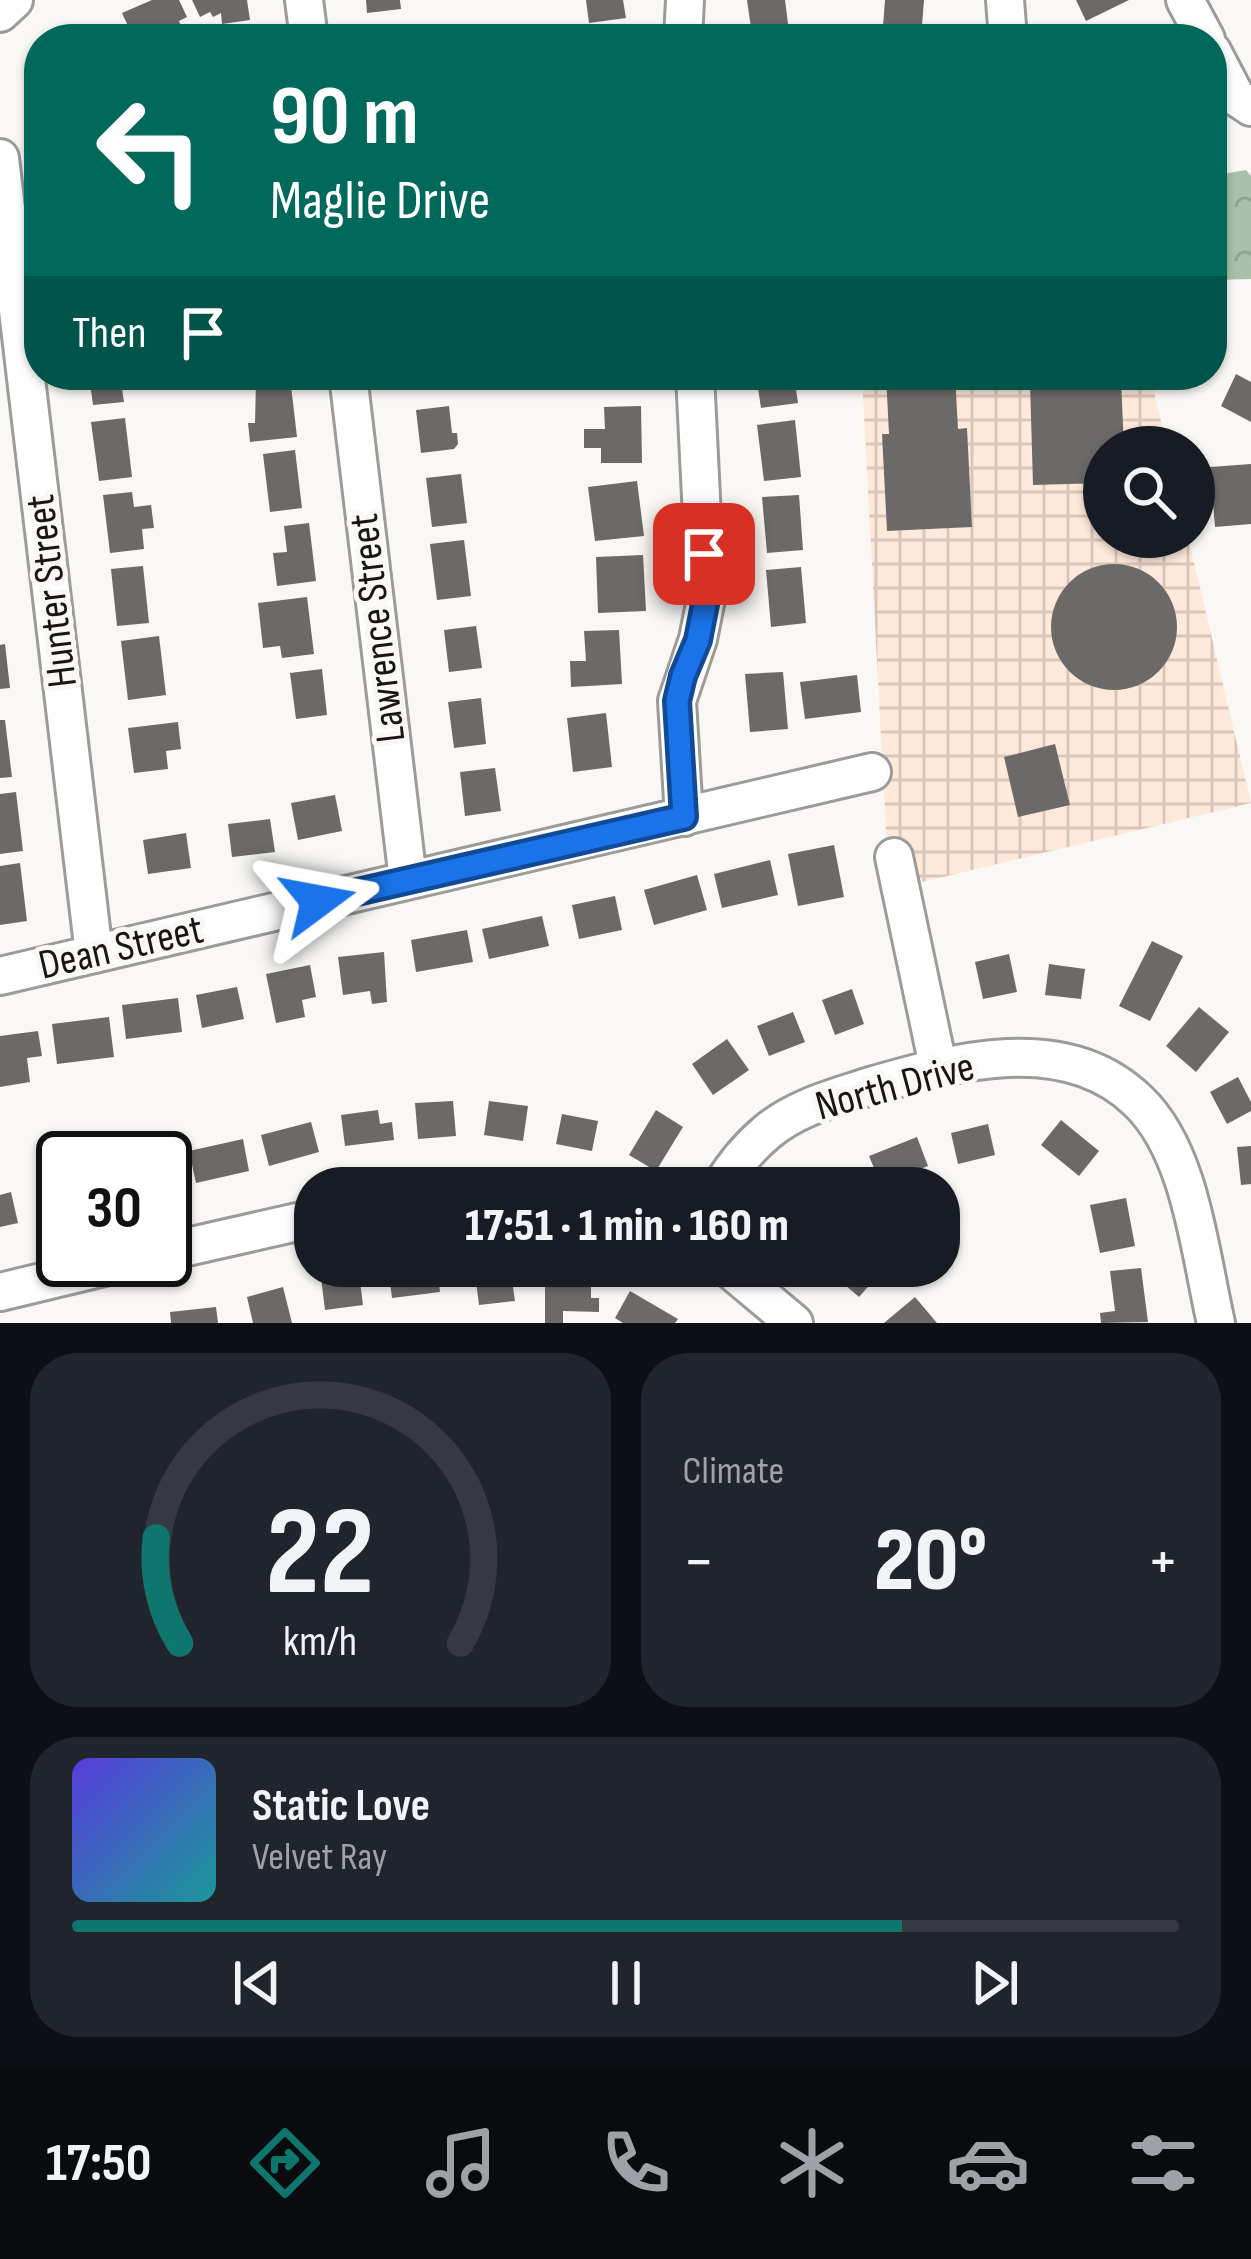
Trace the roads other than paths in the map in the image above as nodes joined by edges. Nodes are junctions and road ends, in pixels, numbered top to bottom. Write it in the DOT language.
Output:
graph roads {
  1 [pos="14,0"];
  2 [pos="0,13"];
  3 [pos="1227,80"];
  4 [pos="1251,107"];
  5 [pos="0,158"];
  6 [pos="350,390"];
  7 [pos="696,390"];
  8 [pos="17,452"];
  9 [pos="872,772"];
  10 [pos="684,817"];
  11 [pos="894,857"];
  12 [pos="407,880"];
  13 [pos="94,954"];
  14 [pos="0,976"];
  15 [pos="938,1066"];
  16 [pos="737,1167"];
  17 [pos="294,1223"];
  18 [pos="192,1246"];
  19 [pos="36,1283"];
  20 [pos="751,1287"];
  21 [pos="0,1292"];
  22 [pos="794,1323"];
  23 [pos="1216,1323"];
  1 -- 2 [label="street"];
  3 -- 4 [label="street"];
  5 -- 8 [label="street, Hunter Street"];
  6 -- 12 [label="street, Lawrence Street"];
  7 -- 10 [label="street"];
  8 -- 13 [label="street, Hunter Street"];
  9 -- 10 [label="street, Dean Street"];
  10 -- 12 [label="street, Dean Street"];
  11 -- 15 [label="street"];
  12 -- 13 [label="street, Dean Street"];
  13 -- 14 [label="street, Dean Street"];
  15 -- 16 [label="street, North Drive"];
  15 -- 23 [label="street, North Drive"];
  17 -- 18 [label="street"];
  19 -- 21 [label="street"];
  20 -- 22 [label="street"];
}
